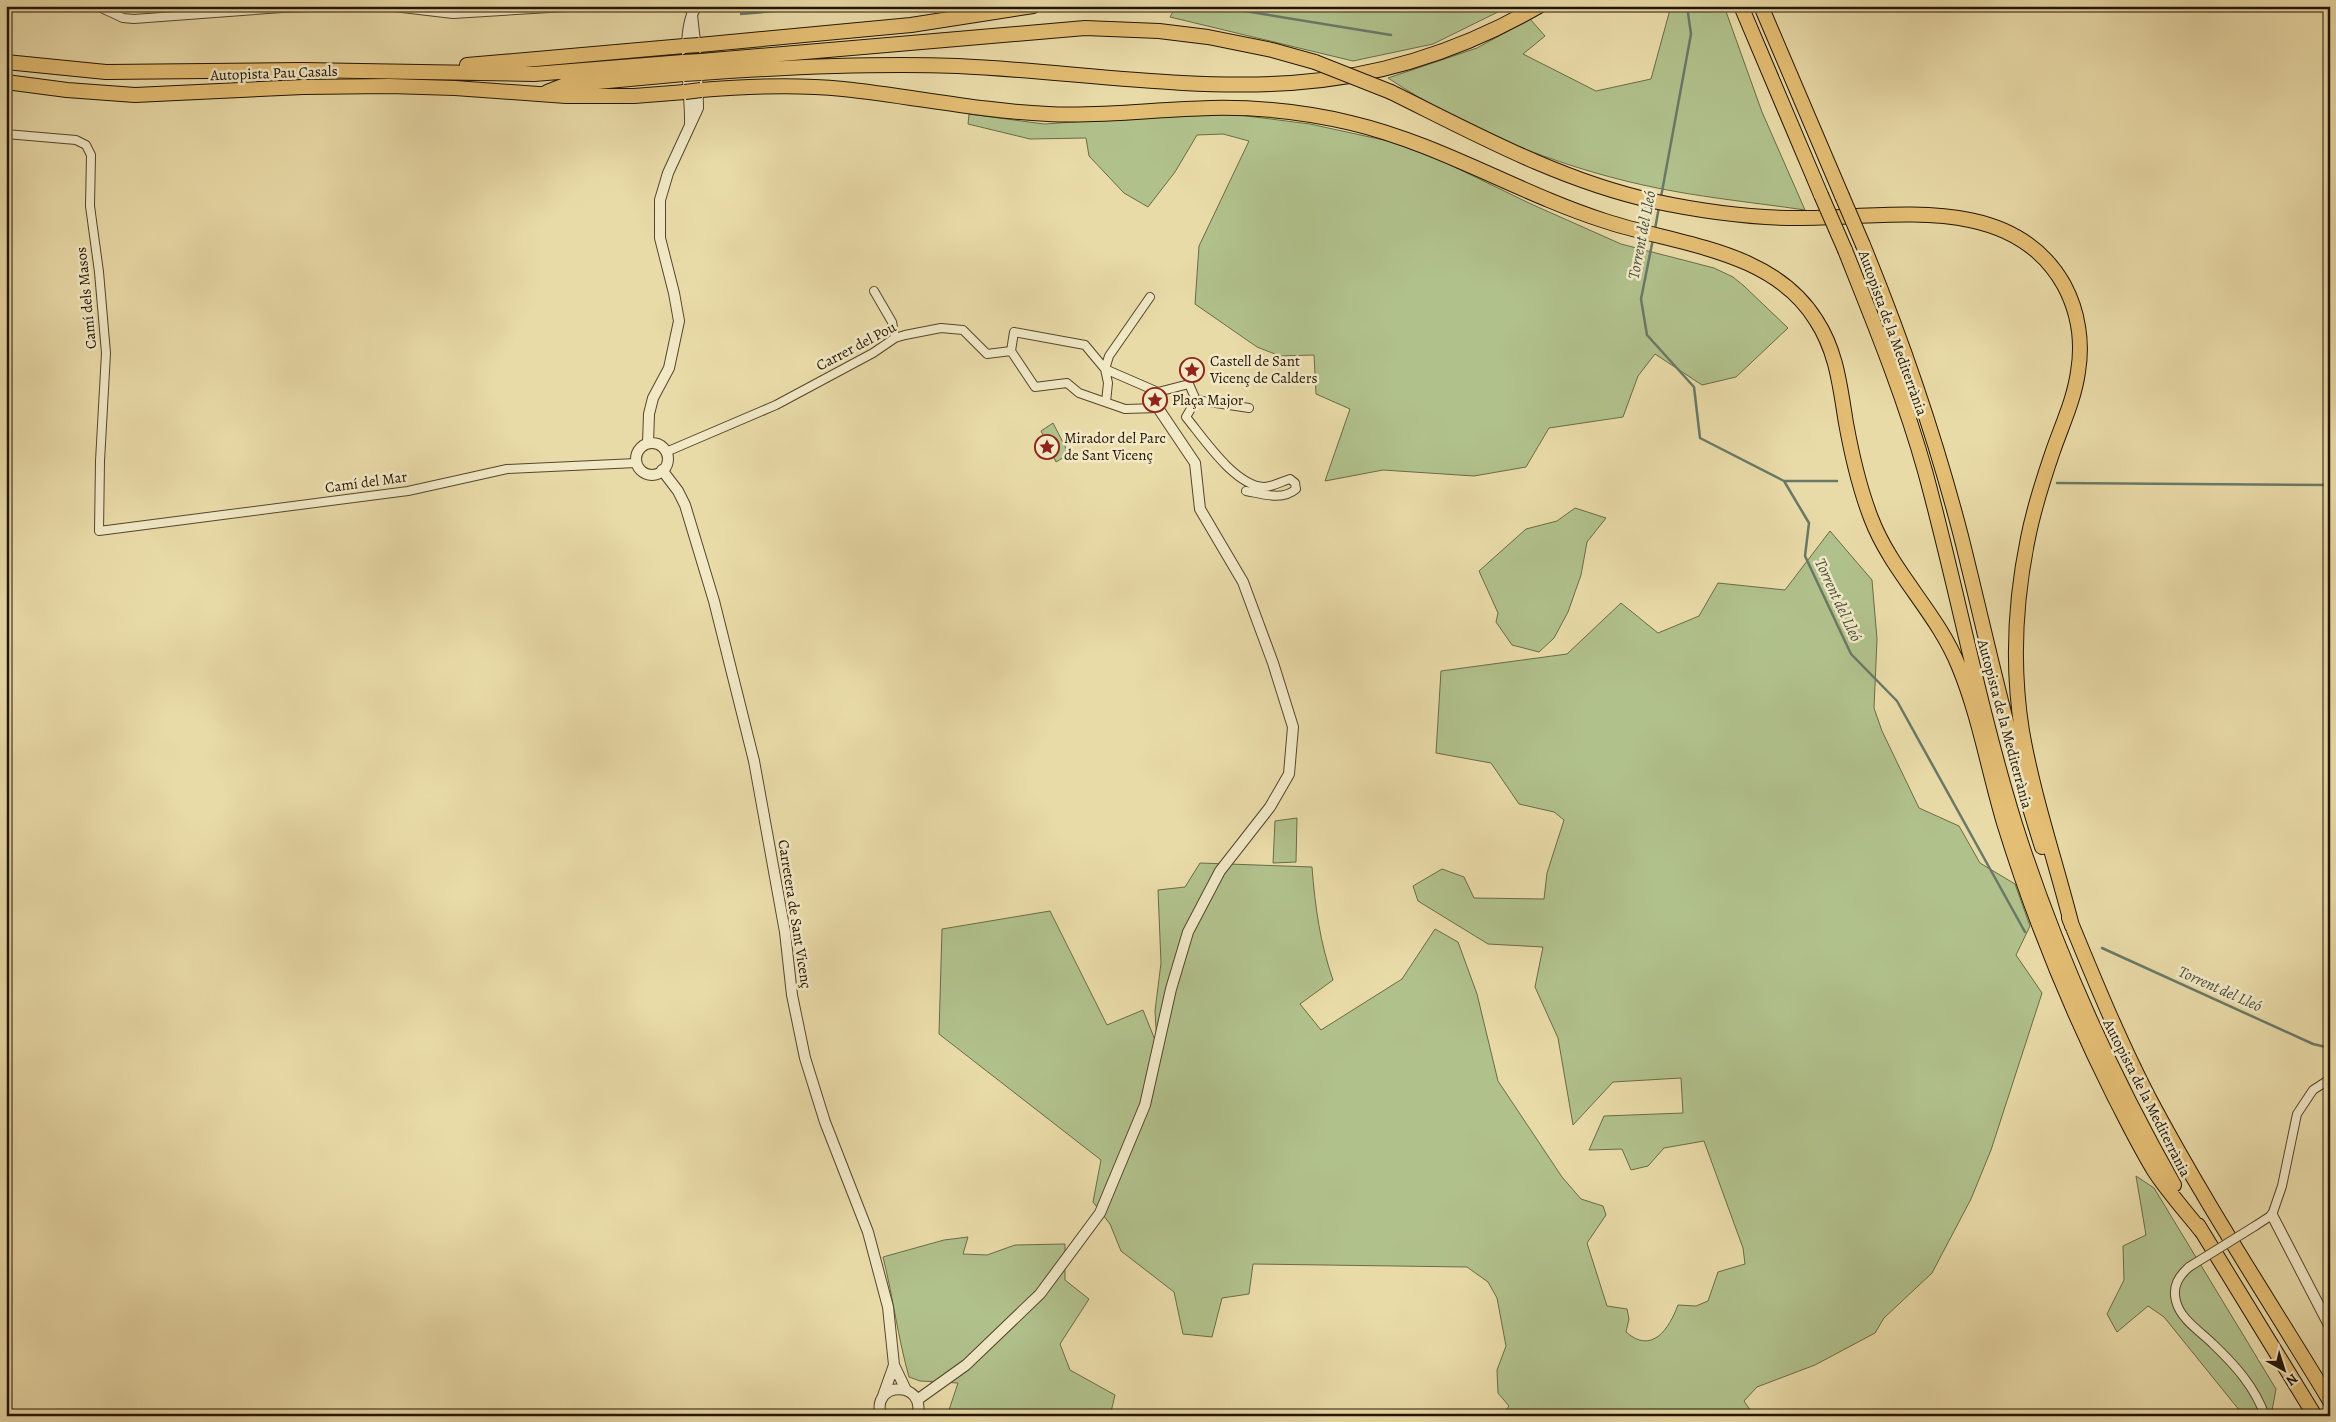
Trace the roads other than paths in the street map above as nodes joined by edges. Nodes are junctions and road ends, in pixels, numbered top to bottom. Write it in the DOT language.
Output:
graph roads {
  1 [pos="98,6"];
  2 [pos="339,6"];
  3 [pos="385,6"];
  4 [pos="583,6"];
  5 [pos="1033,6"];
  6 [pos="1539,6"];
  7 [pos="1741,6"];
  8 [pos="1761,6"];
  9 [pos="692,10"];
  10 [pos="6,62"];
  11 [pos="701,67"];
  12 [pos="684,68"];
  13 [pos="401,70"];
  14 [pos="6,82"];
  15 [pos="544,93"];
  16 [pos="6,134"];
  17 [pos="874,291"];
  18 [pos="1150,297"];
  19 [pos="895,338"];
  20 [pos="1011,351"];
  21 [pos="1105,369"];
  22 [pos="1158,392"];
  23 [pos="1196,400"];
  24 [pos="1106,402"];
  25 [pos="1158,408"];
  26 [pos="1249,408"];
  27 [pos="648,443"];
  28 [pos="666,452"];
  29 [pos="636,463"];
  30 [pos="662,470"];
  31 [pos="1246,491"];
  32 [pos="100,531"];
  33 [pos="2072,926"];
  34 [pos="2330,1079"];
  35 [pos="2272,1215"];
  36 [pos="2202,1232"];
  37 [pos="2330,1327"];
  38 [pos="894,1365"];
  39 [pos="906,1390"];
  40 [pos="884,1396"];
  41 [pos="917,1400"];
  42 [pos="2330,1400"];
  43 [pos="881,1416"];
  44 [pos="916,1416"];
  45 [pos="2265,1416"];
  46 [pos="2315,1416"];
  1 -- 2 [label="street"];
  3 -- 4 [label="street"];
  5 -- 13 [label="highway, bridge"];
  6 -- 11 [label="highway"];
  7 -- 36 [label="highway, Autopista de la Mediterrània, bridge"];
  8 -- 33 [label="highway, Autopista de la Mediterrània, bridge"];
  9 -- 27 [label="street"];
  10 -- 13 [label="highway, Autopista Pau Casals"];
  11 -- 12 [label="highway, bridge"];
  11 -- 33 [label="highway, bridge"];
  12 -- 13 [label="highway"];
  12 -- 15 [label="highway"];
  14 -- 15 [label="highway, Autopista Pau Casals"];
  15 -- 36 [label="highway, bridge"];
  16 -- 32 [label="street, Camí dels Masos"];
  17 -- 19 [label="street"];
  18 -- 21 [label="street"];
  19 -- 20 [label="street, Carrer del Pou"];
  19 -- 28 [label="street, Carrer del Pou"];
  20 -- 21 [label="street"];
  20 -- 24 [label="street"];
  21 -- 22 [label="street"];
  21 -- 24 [label="street"];
  22 -- 23 [label="street"];
  22 -- 25 [label="street"];
  23 -- 26 [label="street"];
  23 -- 31 [label="street"];
  24 -- 25 [label="street"];
  25 -- 41 [label="street"];
  27 -- 28 [label="street"];
  27 -- 29 [label="street"];
  28 -- 30 [label="street"];
  29 -- 30 [label="street"];
  29 -- 32 [label="street, Camí del Mar"];
  30 -- 38 [label="street, Carretera de Sant Vicenç"];
  33 -- 42 [label="highway, Autopista de la Mediterrània"];
  34 -- 35 [label="street"];
  35 -- 37 [label="street"];
  35 -- 45 [label="street, bridge"];
  36 -- 46 [label="highway, Autopista de la Mediterrània"];
  38 -- 39 [label="street, Carretera de Sant Vicenç"];
  38 -- 40 [label="street, Carretera de Sant Vicenç"];
  39 -- 40 [label="street"];
  39 -- 41 [label="street"];
  40 -- 43 [label="street, Carretera de Sant Vicenç"];
  41 -- 44 [label="street"];
}
